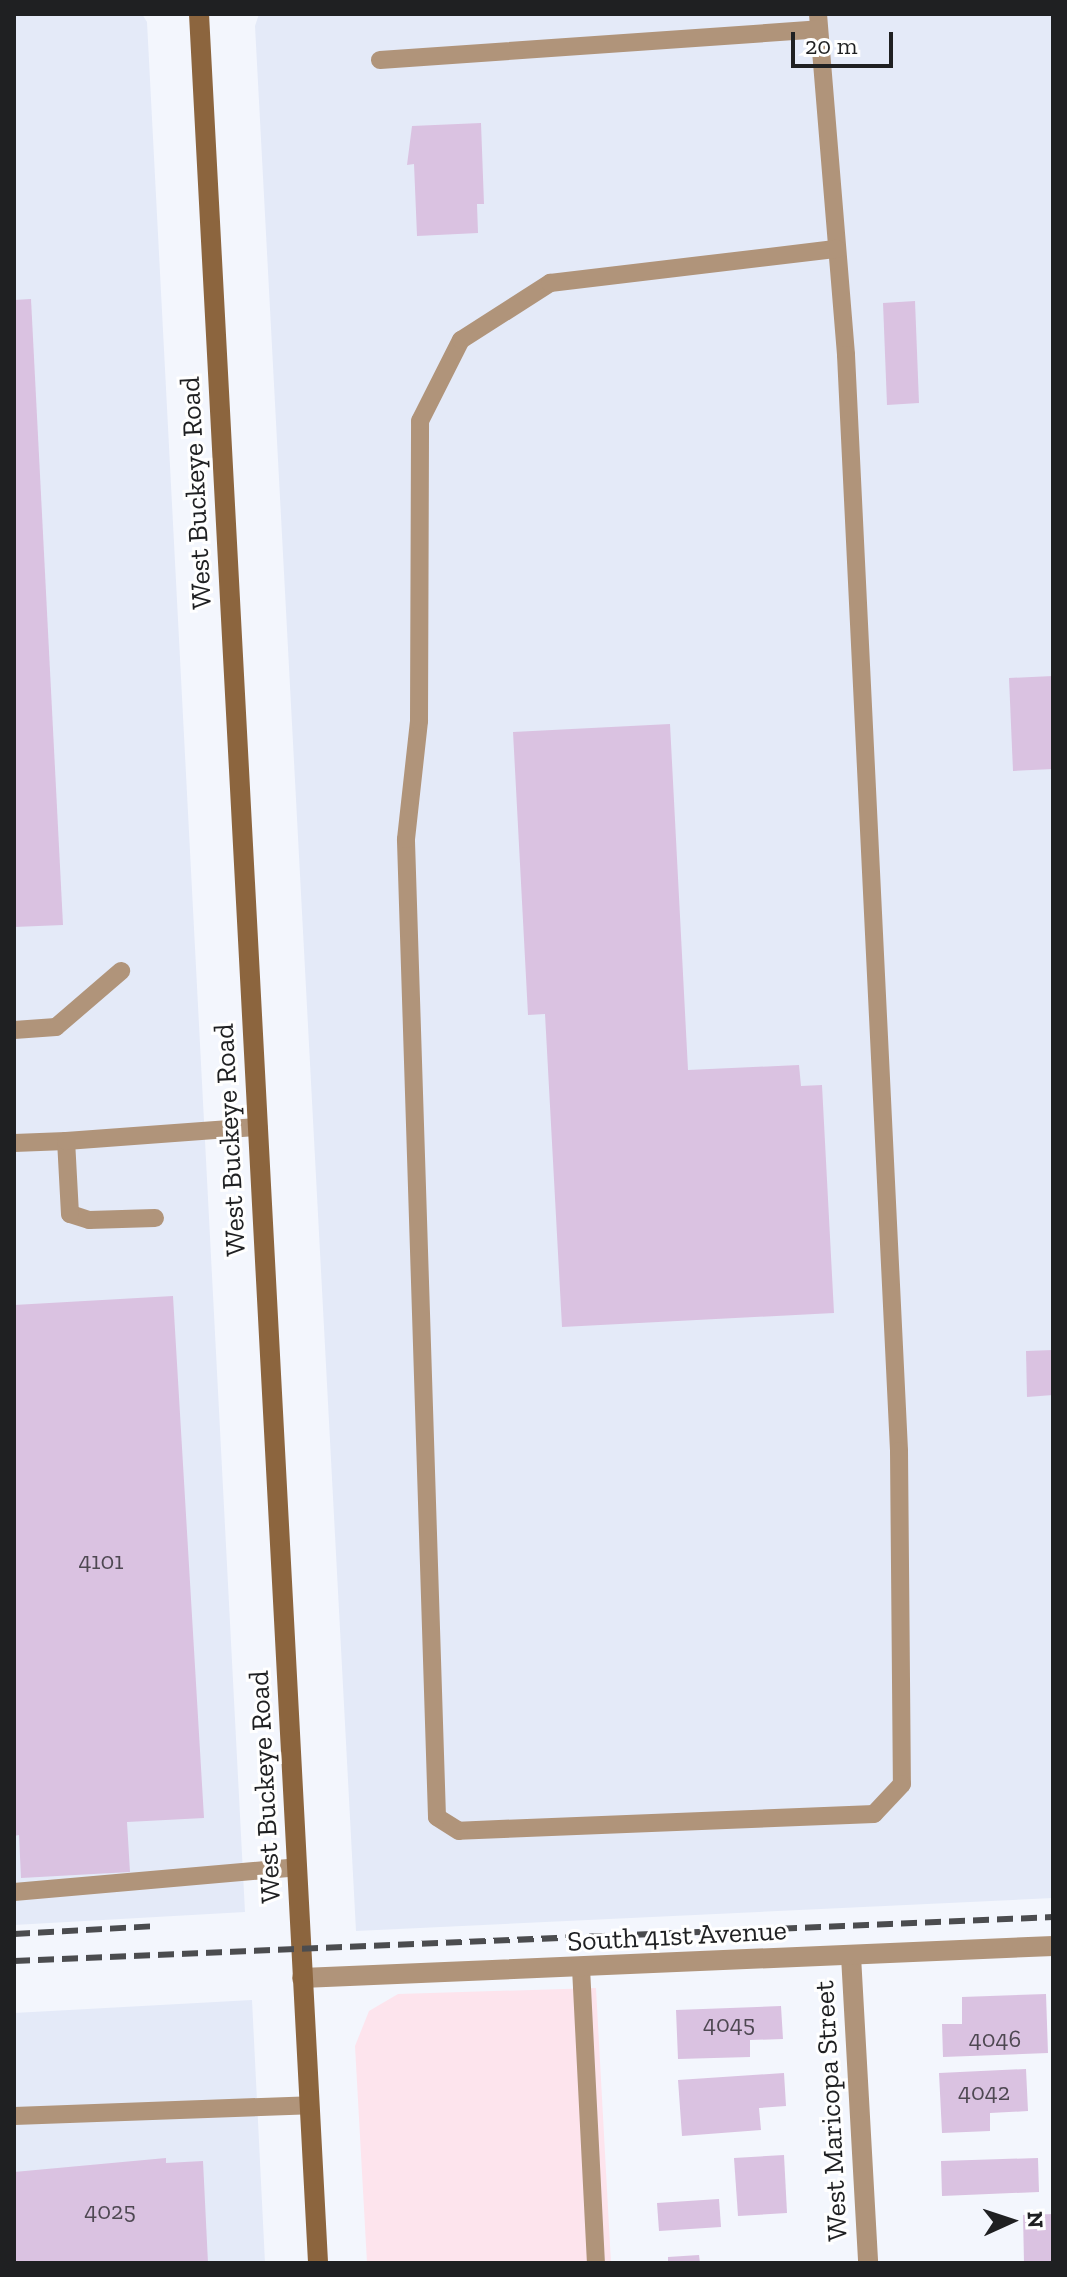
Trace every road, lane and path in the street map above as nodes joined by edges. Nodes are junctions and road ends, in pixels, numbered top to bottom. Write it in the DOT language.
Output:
graph roads {
  1 [pos="199,14"];
  2 [pos="819,21"];
  3 [pos="380,60"];
  4 [pos="837,249"];
  5 [pos="121,971"];
  6 [pos="14,1030"];
  7 [pos="258,1127"];
  8 [pos="66,1141"];
  9 [pos="14,1143"];
  10 [pos="155,1218"];
  11 [pos="297,1867"];
  12 [pos="14,1892"];
  13 [pos="1053,1946"];
  14 [pos="851,1956"];
  15 [pos="581,1968"];
  16 [pos="302,1978"];
  17 [pos="310,2105"];
  18 [pos="14,2116"];
  19 [pos="318,2263"];
  20 [pos="596,2263"];
  21 [pos="868,2263"];
  1 -- 7 [label="main road, West Buckeye Road"];
  2 -- 3 [label="lane"];
  2 -- 4 [label="lane"];
  4 -- 4 [label="lane"];
  5 -- 6 [label="lane"];
  7 -- 8 [label="lane"];
  7 -- 11 [label="main road, West Buckeye Road"];
  8 -- 9 [label="lane"];
  8 -- 10 [label="lane"];
  11 -- 12 [label="lane"];
  11 -- 16 [label="main road, West Buckeye Road"];
  13 -- 14 [label="street, South 41st Avenue"];
  14 -- 15 [label="street, South 41st Avenue"];
  14 -- 21 [label="street, West Maricopa Street"];
  15 -- 16 [label="street, South 41st Avenue"];
  15 -- 20 [label="lane"];
  16 -- 17 [label="main road, West Buckeye Road"];
  17 -- 18 [label="lane"];
  17 -- 19 [label="main road, West Buckeye Road"];
}
